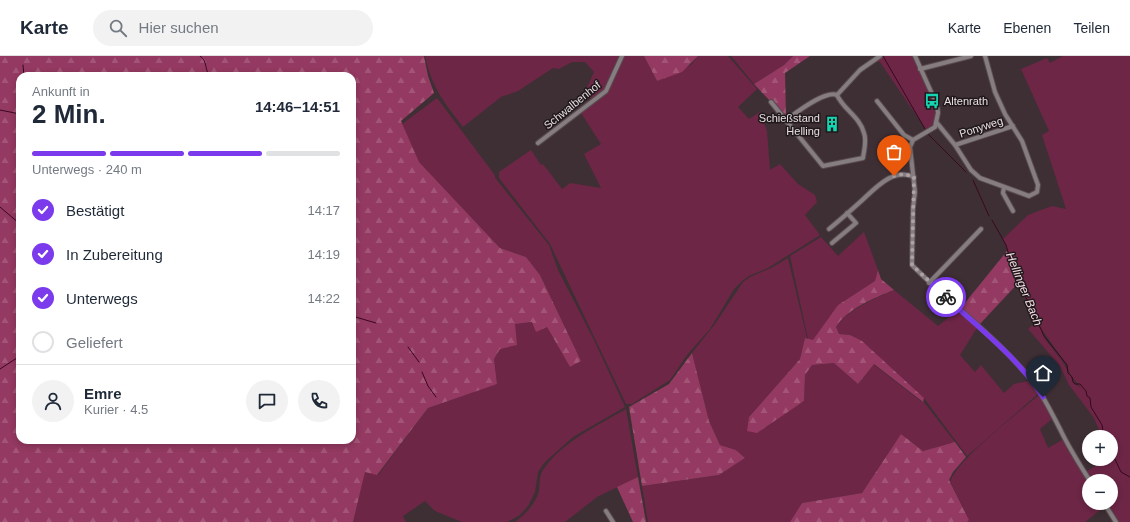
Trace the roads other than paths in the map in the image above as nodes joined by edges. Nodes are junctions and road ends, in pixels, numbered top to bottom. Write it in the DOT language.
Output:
graph roads {
  1 [pos="622,56"];
  2 [pos="880,56"];
  3 [pos="915,56"];
  4 [pos="971,56"];
  5 [pos="985,56"];
  6 [pos="920,69"];
  7 [pos="837,95"];
  8 [pos="877,101"];
  9 [pos="771,102"];
  10 [pos="786,120"];
  11 [pos="937,123"];
  12 [pos="1013,126"];
  13 [pos="913,140"];
  14 [pos="538,143"];
  15 [pos="954,145"];
  16 [pos="914,177"];
  17 [pos="1004,187"];
  18 [pos="1013,211"];
  19 [pos="848,213"];
  20 [pos="828,229"];
  21 [pos="981,229"];
  22 [pos="832,244"];
  23 [pos="929,283"];
  24 [pos="1086,474"];
  25 [pos="1108,510"];
  26 [pos="606,511"];
  27 [pos="613,522"];
  28 [pos="1116,522"];
  1 -- 14 [label="street, Schwalbenhof"];
  2 -- 7 [label="street"];
  3 -- 6 [label="street"];
  4 -- 6 [label="street"];
  5 -- 12 [label="street"];
  6 -- 11 [label="street"];
  7 -- 10 [label="street"];
  7 -- 10 [label="street"];
  8 -- 13 [label="street"];
  9 -- 10 [label="street"];
  11 -- 13 [label="street"];
  11 -- 15 [label="street, Ponyweg"];
  12 -- 15 [label="street, Ponyweg"];
  12 -- 17 [label="street, Ponyweg"];
  13 -- 16 [label="street"];
  15 -- 17 [label="street, Ponyweg"];
  16 -- 19 [label="street"];
  16 -- 23 [label="street"];
  17 -- 18 [label="street"];
  19 -- 20 [label="street"];
  19 -- 22 [label="street"];
  21 -- 23 [label="street"];
  23 -- 24 [label="street"];
  25 -- 28 [label="street"];
  26 -- 27 [label="street"];
}
